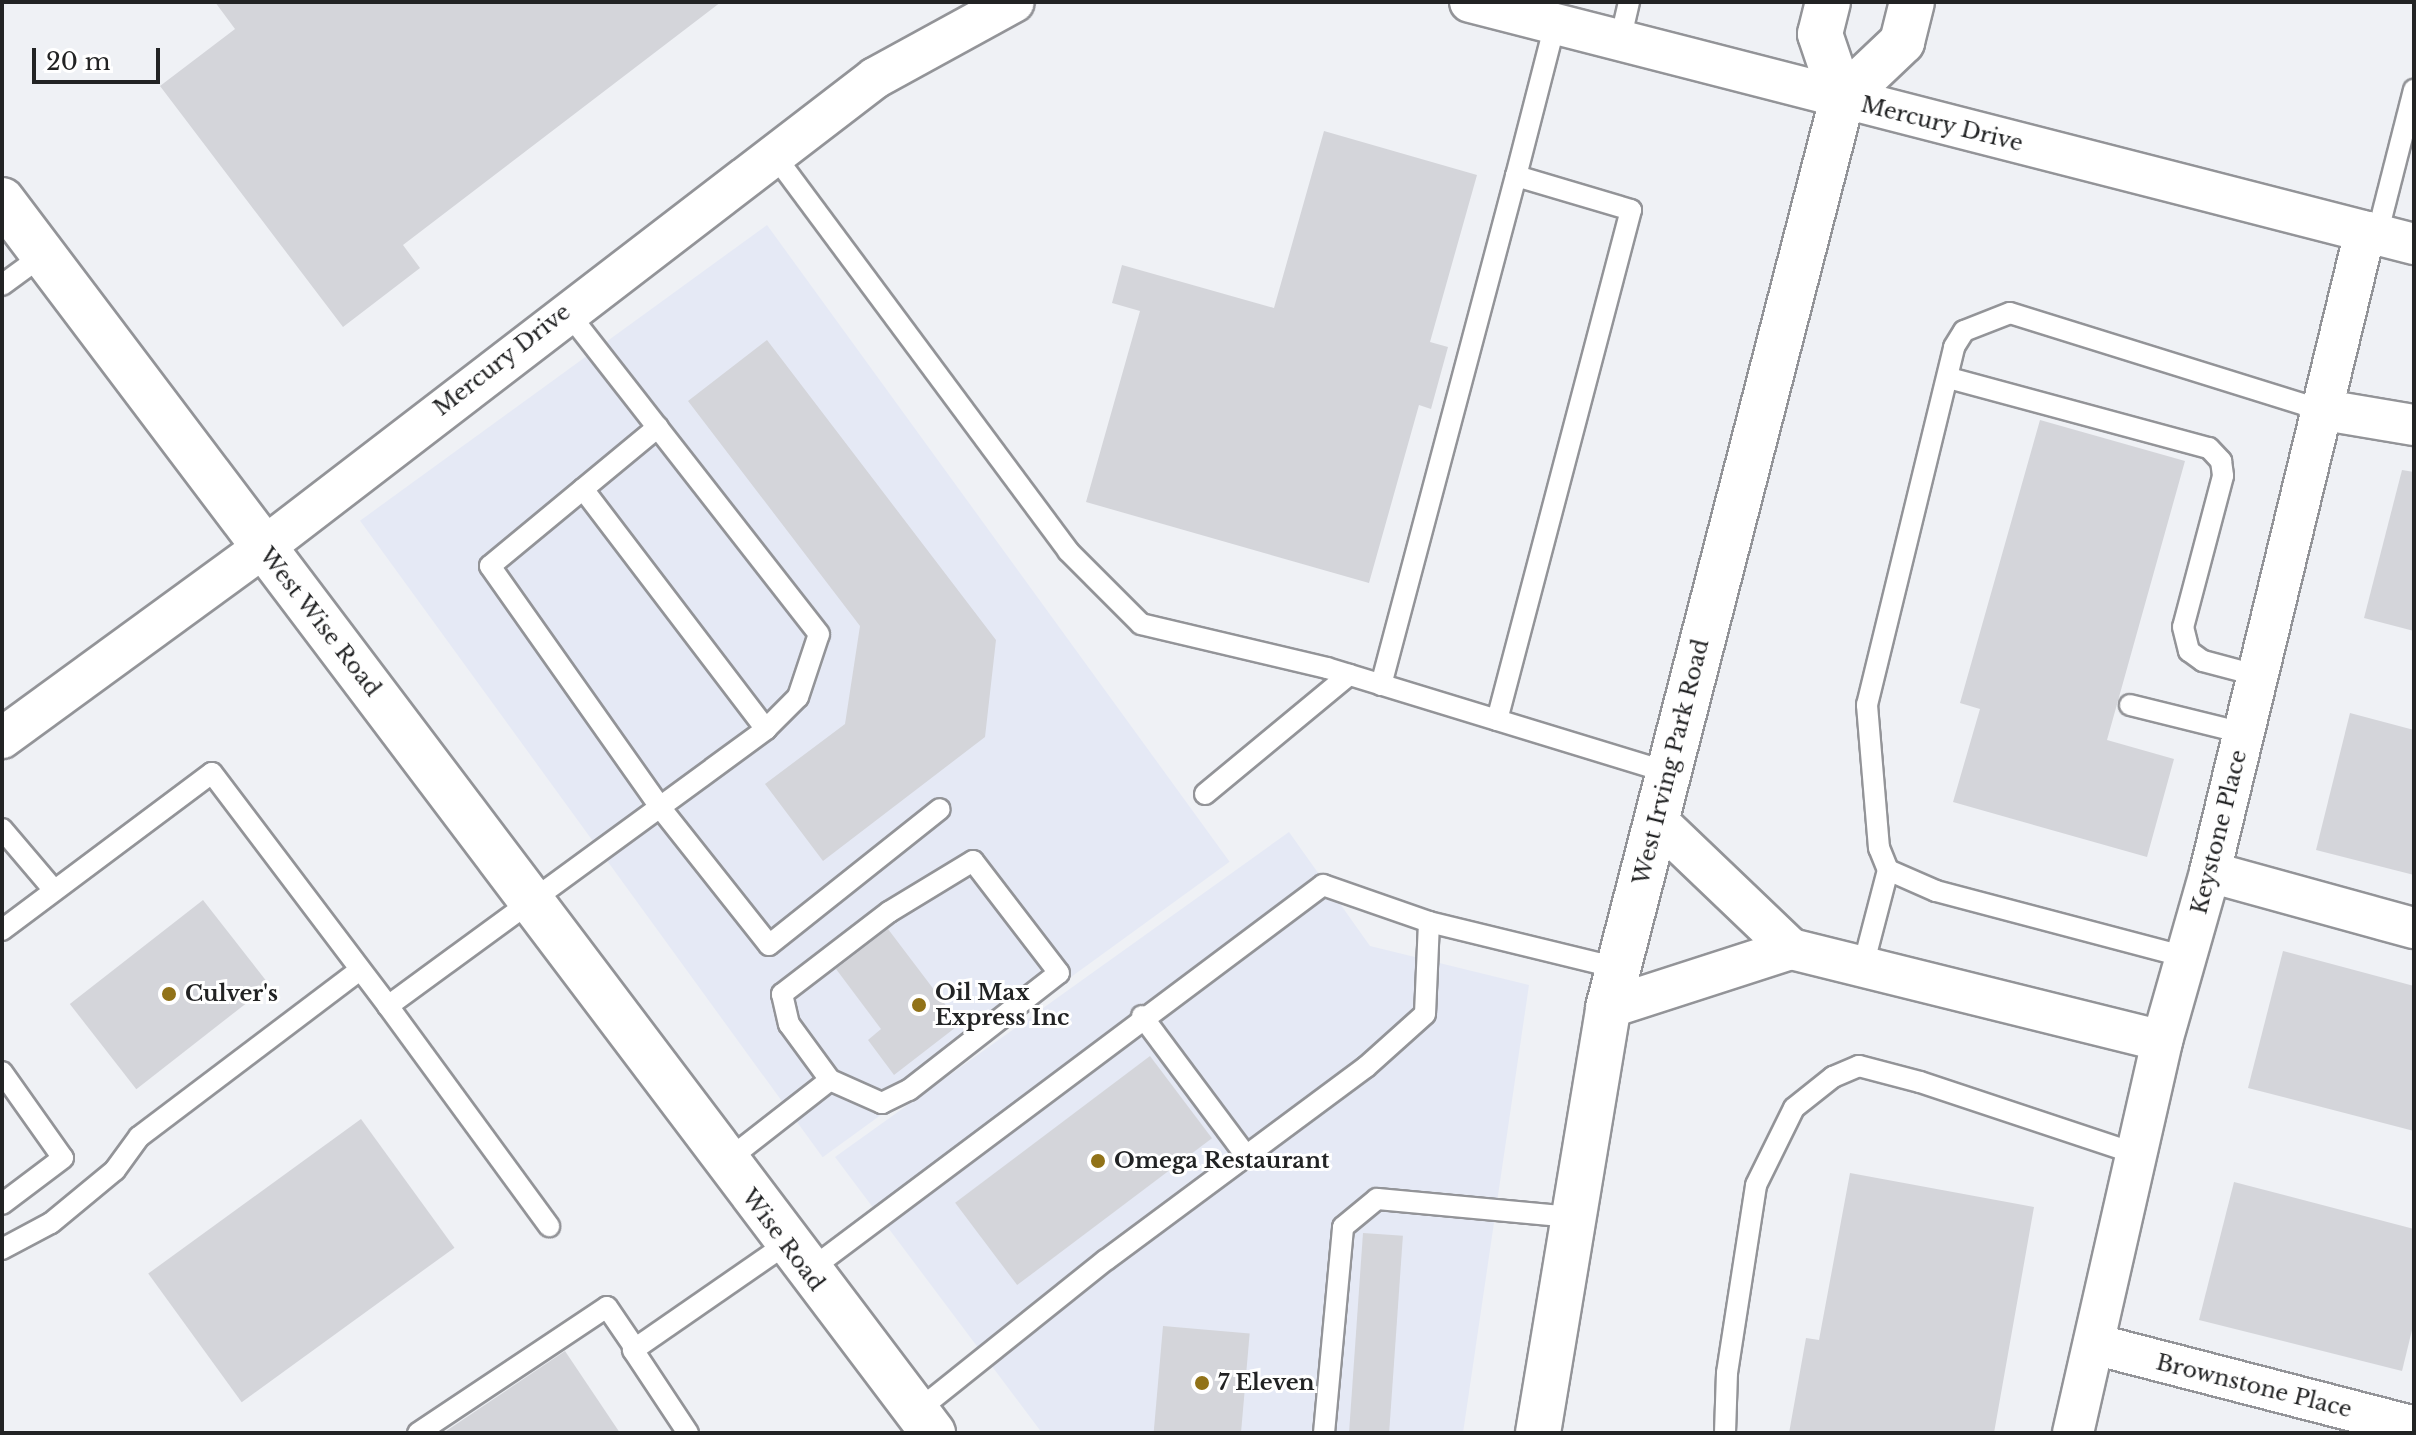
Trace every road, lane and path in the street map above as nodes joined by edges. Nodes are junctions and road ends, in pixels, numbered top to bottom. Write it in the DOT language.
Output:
graph roads {
  1 [pos="1014,2"];
  2 [pos="1470,2"];
  3 [pos="1629,2"];
  4 [pos="1828,2"];
  5 [pos="1912,2"];
  6 [pos="1555,24"];
  7 [pos="1620,41"];
  8 [pos="2414,90"];
  9 [pos="1842,99"];
  10 [pos="775,156"];
  11 [pos="1516,176"];
  12 [pos="2,200"];
  13 [pos="2385,237"];
  14 [pos="43,255"];
  15 [pos="2,285"];
  16 [pos="566,310"];
  17 [pos="1949,378"];
  18 [pos="2319,409"];
  19 [pos="2414,425"];
  20 [pos="658,427"];
  21 [pos="583,489"];
  22 [pos="263,548"];
  23 [pos="1349,675"];
  24 [pos="2256,675"];
  25 [pos="1381,685"];
  26 [pos="2130,705"];
  27 [pos="1497,720"];
  28 [pos="766,729"];
  29 [pos="2243,733"];
  30 [pos="2,738"];
  31 [pos="1668,772"];
  32 [pos="1205,794"];
  33 [pos="659,806"];
  34 [pos="940,809"];
  35 [pos="1656,820"];
  36 [pos="2,829"];
  37 [pos="1888,870"];
  38 [pos="2210,872"];
  39 [pos="54,890"];
  40 [pos="534,900"];
  41 [pos="1429,922"];
  42 [pos="2414,928"];
  43 [pos="2,930"];
  44 [pos="1791,949"];
  45 [pos="2186,957"];
  46 [pos="1863,966"];
  47 [pos="360,970"];
  48 [pos="1613,988"];
  49 [pos="388,1006"];
  50 [pos="1142,1016"];
  51 [pos="2162,1041"];
  52 [pos="640,1042"];
  53 [pos="2,1072"];
  54 [pos="830,1080"];
  55 [pos="1245,1154"];
  56 [pos="2137,1154"];
  57 [pos="725,1162"];
  58 [pos="2,1204"];
  59 [pos="1572,1217"];
  60 [pos="549,1226"];
  61 [pos="2,1249"];
  62 [pos="796,1258"];
  63 [pos="2094,1344"];
  64 [pos="635,1348"];
  65 [pos="924,1423"];
  66 [pos="2414,1427"];
  67 [pos="418,1433"];
  68 [pos="688,1433"];
  69 [pos="1324,1433"];
  70 [pos="1538,1433"];
  71 [pos="1725,1433"];
  72 [pos="2073,1433"];
  1 -- 10 [label="street, Mercury Drive"];
  2 -- 6 [label="street, Mercury Drive"];
  3 -- 7 [label="lane"];
  4 -- 9 [label="main road"];
  5 -- 9 [label="main road"];
  6 -- 7 [label="street, Mercury Drive"];
  6 -- 11 [label="lane"];
  7 -- 9 [label="street, Mercury Drive"];
  8 -- 13 [label="lane"];
  9 -- 13 [label="street, Mercury Drive"];
  9 -- 31 [label="main road, West Irving Park Road"];
  10 -- 16 [label="street, Mercury Drive"];
  10 -- 23 [label="lane"];
  11 -- 25 [label="lane"];
  11 -- 27 [label="lane"];
  12 -- 14 [label="main road, West Wise Road"];
  13 -- 18 [label="street, Keystone Place"];
  14 -- 15 [label="lane"];
  14 -- 22 [label="main road, West Wise Road"];
  16 -- 20 [label="lane"];
  16 -- 22 [label="street, Mercury Drive"];
  17 -- 18 [label="lane"];
  17 -- 24 [label="lane"];
  17 -- 37 [label="lane"];
  18 -- 19 [label="street"];
  18 -- 24 [label="street, Keystone Place"];
  20 -- 21 [label="lane"];
  20 -- 28 [label="lane"];
  21 -- 28 [label="lane"];
  21 -- 33 [label="lane"];
  22 -- 30 [label="street, Mercury Drive"];
  22 -- 40 [label="main road, West Wise Road"];
  23 -- 25 [label="lane"];
  23 -- 32 [label="lane"];
  24 -- 29 [label="street, Keystone Place"];
  25 -- 27 [label="lane"];
  26 -- 29 [label="lane"];
  27 -- 31 [label="lane"];
  28 -- 33 [label="lane"];
  29 -- 38 [label="street, Keystone Place"];
  31 -- 35 [label="main road, West Irving Park Road"];
  33 -- 34 [label="lane"];
  33 -- 40 [label="lane"];
  35 -- 44 [label="street"];
  35 -- 48 [label="main road, West Irving Park Road"];
  36 -- 39 [label="lane"];
  37 -- 45 [label="lane"];
  37 -- 46 [label="lane"];
  38 -- 42 [label="street"];
  38 -- 45 [label="street, Keystone Place"];
  39 -- 43 [label="lane"];
  39 -- 47 [label="lane"];
  40 -- 49 [label="lane"];
  40 -- 52 [label="main road, West Wise Road"];
  41 -- 48 [label="lane"];
  41 -- 50 [label="lane"];
  41 -- 55 [label="lane"];
  44 -- 46 [label="street"];
  44 -- 48 [label="street"];
  45 -- 51 [label="street, Keystone Place"];
  46 -- 51 [label="street"];
  47 -- 49 [label="lane"];
  47 -- 61 [label="lane"];
  48 -- 59 [label="main road, West Irving Park Road"];
  49 -- 60 [label="lane"];
  50 -- 55 [label="lane"];
  50 -- 62 [label="lane"];
  51 -- 56 [label="street, Keystone Place"];
  52 -- 57 [label="main road, Wise Road"];
  53 -- 58 [label="lane"];
  54 -- 54 [label="lane"];
  54 -- 57 [label="lane"];
  55 -- 65 [label="lane"];
  56 -- 63 [label="street, Keystone Place"];
  56 -- 71 [label="lane"];
  57 -- 62 [label="main road, Wise Road"];
  59 -- 69 [label="lane"];
  59 -- 70 [label="main road, West Irving Park Road"];
  62 -- 64 [label="lane"];
  62 -- 65 [label="main road, Wise Road"];
  63 -- 66 [label="street, Brownstone Place"];
  63 -- 72 [label="street, Keystone Place"];
  64 -- 67 [label="lane"];
  64 -- 68 [label="lane"];
}
